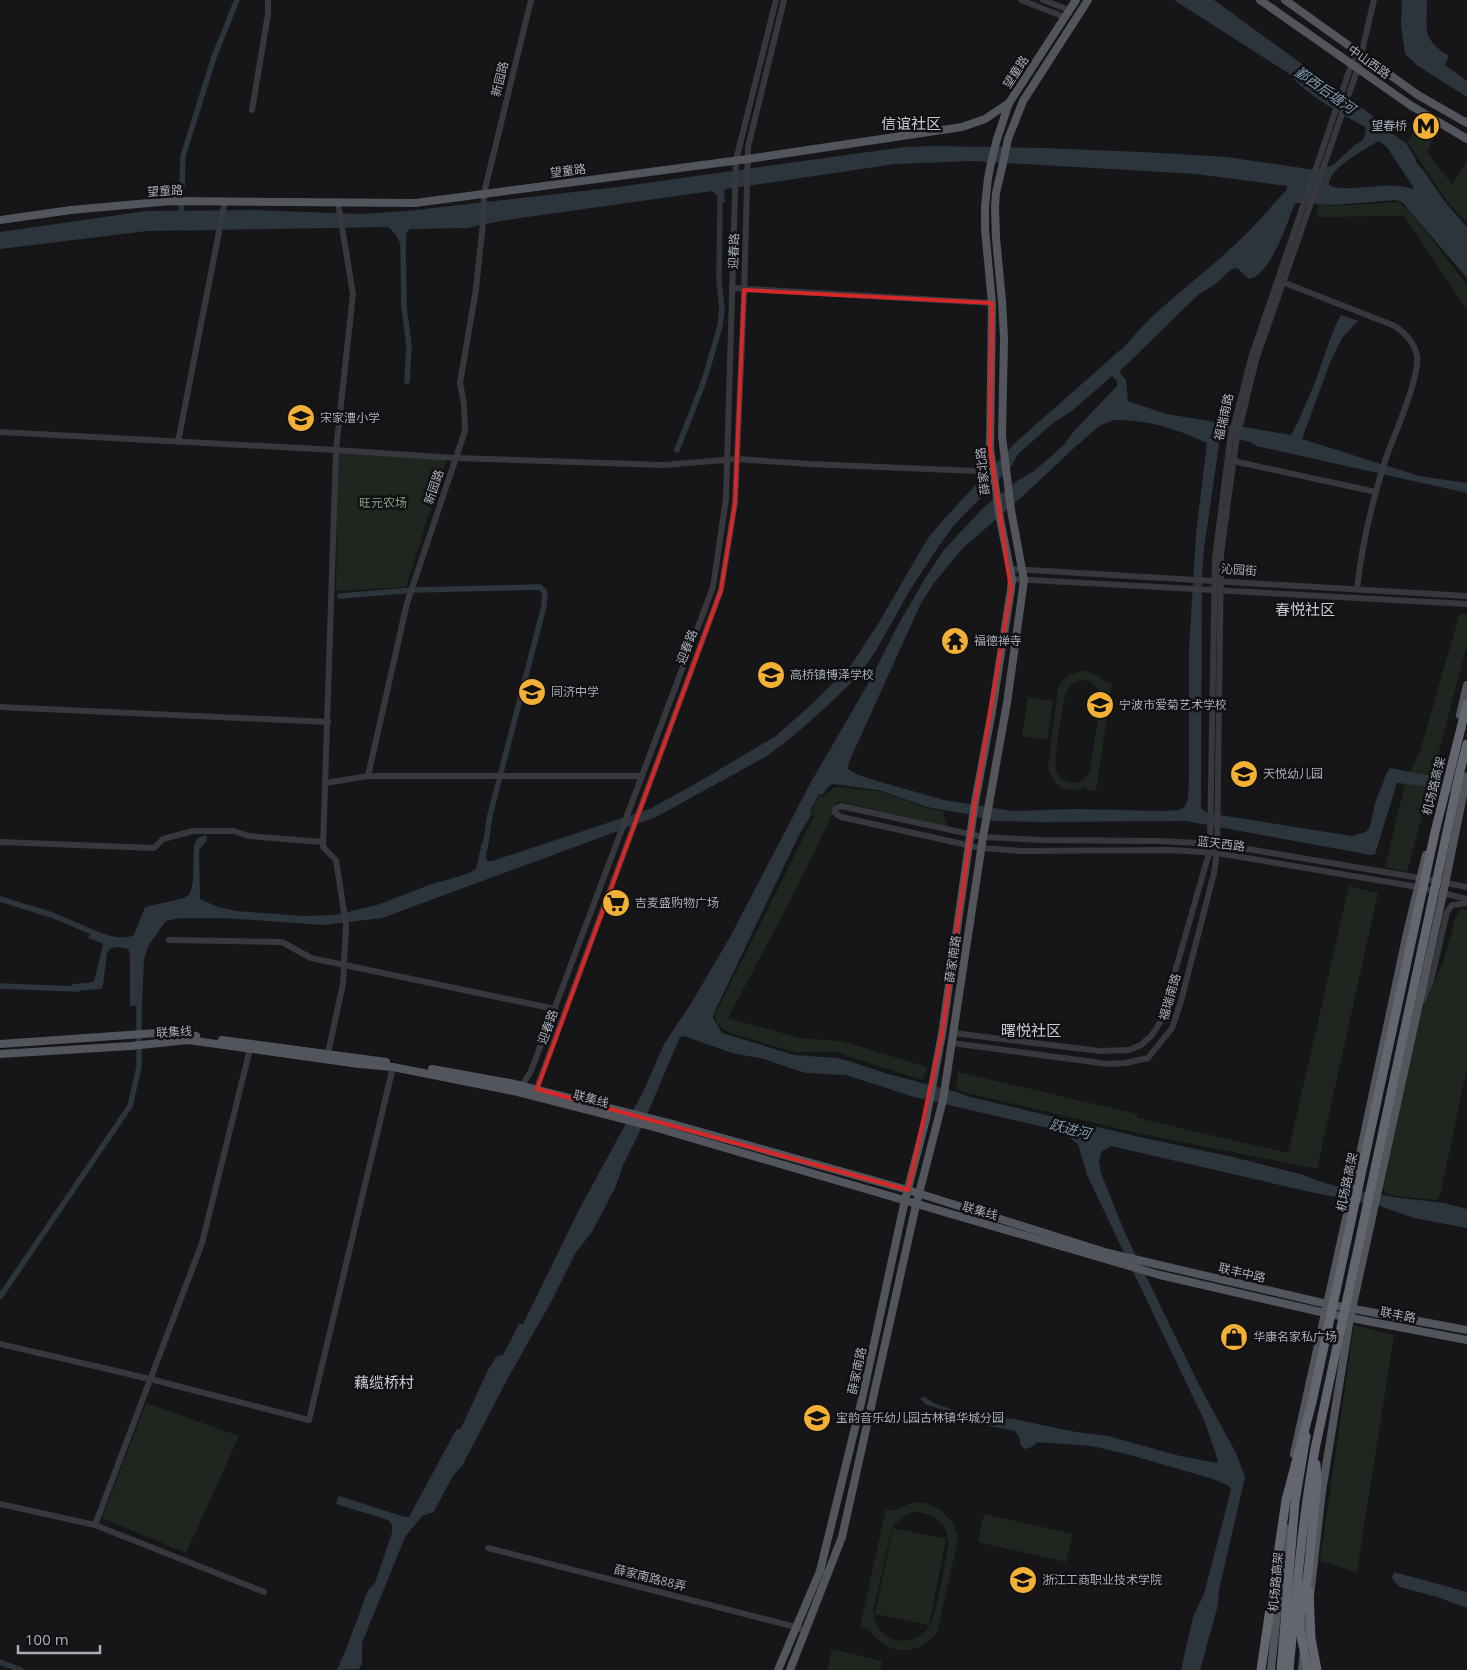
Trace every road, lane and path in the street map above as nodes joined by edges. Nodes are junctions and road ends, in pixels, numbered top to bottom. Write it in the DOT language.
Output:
graph roads {
  1 [pos="268,0"];
  2 [pos="531,0"];
  3 [pos="776,0"];
  4 [pos="784,0"];
  5 [pos="1021,0"];
  6 [pos="1043,0"];
  7 [pos="1076,0"];
  8 [pos="1088,0"];
  9 [pos="1260,0"];
  10 [pos="1285,0"];
  11 [pos="1374,0"];
  12 [pos="1069,10"];
  13 [pos="1064,18"];
  14 [pos="1359,53"];
  15 [pos="1355,66"];
  16 [pos="1009,103"];
  17 [pos="252,110"];
  18 [pos="1016,116"];
  19 [pos="1336,120"];
  20 [pos="1467,123"];
  21 [pos="1467,139"];
  22 [pos="748,159"];
  23 [pos="736,160"];
  24 [pos="484,196"];
  25 [pos="225,201"];
  26 [pos="338,203"];
  27 [pos="1308,206"];
  28 [pos="0,220"];
  29 [pos="1281,282"];
  30 [pos="732,288"];
  31 [pos="744,290"];
  32 [pos="992,303"];
  33 [pos="0,432"];
  34 [pos="178,442"];
  35 [pos="1233,442"];
  36 [pos="336,450"];
  37 [pos="455,458"];
  38 [pos="737,459"];
  39 [pos="727,460"];
  40 [pos="989,461"];
  41 [pos="1233,461"];
  42 [pos="1376,492"];
  43 [pos="1010,569"];
  44 [pos="1022,569"];
  45 [pos="1012,579"];
  46 [pos="1024,580"];
  47 [pos="1218,580"];
  48 [pos="1214,589"];
  49 [pos="1357,589"];
  50 [pos="1467,596"];
  51 [pos="1467,604"];
  52 [pos="1467,685"];
  53 [pos="1467,704"];
  54 [pos="0,707"];
  55 [pos="328,722"];
  56 [pos="1467,744"];
  57 [pos="368,776"];
  58 [pos="642,776"];
  59 [pos="1467,776"];
  60 [pos="326,783"];
  61 [pos="1214,807"];
  62 [pos="970,835"];
  63 [pos="983,837"];
  64 [pos="0,842"];
  65 [pos="324,842"];
  66 [pos="1210,843"];
  67 [pos="1218,844"];
  68 [pos="968,846"];
  69 [pos="981,848"];
  70 [pos="1209,853"];
  71 [pos="1217,854"];
  72 [pos="1420,878"];
  73 [pos="1446,883"];
  74 [pos="1418,887"];
  75 [pos="1467,887"];
  76 [pos="1444,894"];
  77 [pos="1467,901"];
  78 [pos="169,940"];
  79 [pos="344,964"];
  80 [pos="555,1009"];
  81 [pos="1416,1015"];
  82 [pos="953,1033"];
  83 [pos="952,1043"];
  84 [pos="0,1044"];
  85 [pos="250,1049"];
  86 [pos="328,1053"];
  87 [pos="0,1054"];
  88 [pos="393,1067"];
  89 [pos="520,1089"];
  90 [pos="535,1092"];
  91 [pos="648,1122"];
  92 [pos="908,1190"];
  93 [pos="919,1194"];
  94 [pos="905,1200"];
  95 [pos="916,1204"];
  96 [pos="1151,1263"];
  97 [pos="1160,1275"];
  98 [pos="1327,1304"];
  99 [pos="1352,1309"];
  100 [pos="1325,1313"];
  101 [pos="1350,1318"];
  102 [pos="1467,1330"];
  103 [pos="1467,1340"];
  104 [pos="0,1344"];
  105 [pos="150,1379"];
  106 [pos="1312,1402"];
  107 [pos="1315,1449"];
  108 [pos="0,1504"];
  109 [pos="95,1525"];
  110 [pos="488,1548"];
  111 [pos="1308,1573"];
  112 [pos="264,1592"];
  113 [pos="796,1627"];
  114 [pos="806,1631"];
  115 [pos="778,1670"];
  116 [pos="790,1670"];
  117 [pos="1261,1670"];
  118 [pos="1271,1670"];
  119 [pos="1281,1670"];
  120 [pos="1289,1670"];
  121 [pos="1302,1670"];
  122 [pos="1308,1670"];
  123 [pos="1317,1670"];
  1 -- 17 [label="street"];
  2 -- 24 [label="street, 新园路"];
  3 -- 23 [label="street, 迎春路"];
  4 -- 22 [label="street, 迎春路"];
  5 -- 13 [label="street"];
  6 -- 12 [label="street"];
  7 -- 12 [label="main road, 望童路"];
  8 -- 18 [label="main road, 望童路"];
  9 -- 15 [label="main road, 中山西路"];
  10 -- 14 [label="main road, 中山西路"];
  11 -- 14 [label="street, 福瑞南路"];
  12 -- 13 [label="main road, 望童路"];
  13 -- 16 [label="main road, 望童路"];
  14 -- 15 [label="street, 福瑞南路"];
  14 -- 20 [label="main road, 中山西路"];
  15 -- 19 [label="street, 福瑞南路"];
  15 -- 19 [label="street, 福瑞南路"];
  15 -- 21 [label="main road, 中山西路"];
  16 -- 22 [label="main road, 望童路"];
  16 -- 32 [label="main road, 薛家北路, bridge"];
  18 -- 44 [label="main road, 薛家北路, bridge"];
  19 -- 27 [label="street, 福瑞南路"];
  19 -- 27 [label="street, 福瑞南路"];
  22 -- 23 [label="main road, 望童路"];
  22 -- 31 [label="street, 迎春路"];
  23 -- 24 [label="main road, 望童路"];
  23 -- 30 [label="street, 迎春路"];
  24 -- 26 [label="main road, 望童路"];
  24 -- 37 [label="street, 新园路"];
  25 -- 26 [label="main road, 望童路"];
  25 -- 28 [label="main road, 望童路"];
  25 -- 34 [label="street"];
  26 -- 36 [label="street"];
  27 -- 29 [label="street, 福瑞南路"];
  29 -- 35 [label="street, 福瑞南路"];
  29 -- 42 [label="street"];
  30 -- 31 [label="street"];
  30 -- 39 [label="street, 迎春路"];
  31 -- 32 [label="street"];
  31 -- 38 [label="street, 迎春路"];
  32 -- 40 [label="main road, 薛家北路"];
  33 -- 34 [label="street"];
  34 -- 36 [label="street"];
  35 -- 41 [label="street, 福瑞南路"];
  35 -- 47 [label="street, 福瑞南路"];
  36 -- 37 [label="street"];
  36 -- 55 [label="street"];
  37 -- 39 [label="street"];
  37 -- 57 [label="street, 新园路"];
  38 -- 39 [label="street"];
  38 -- 40 [label="street"];
  38 -- 90 [label="street, 迎春路"];
  39 -- 58 [label="street, 迎春路"];
  40 -- 43 [label="main road, 薛家北路"];
  41 -- 42 [label="street"];
  41 -- 47 [label="street, 福瑞南路"];
  42 -- 49 [label="street"];
  43 -- 44 [label="street, 沁园街"];
  43 -- 45 [label="main road, 薛家北路"];
  44 -- 46 [label="main road, 薛家北路"];
  44 -- 47 [label="street, 沁园街"];
  45 -- 46 [label="street, 沁园街"];
  45 -- 62 [label="main road, 薛家北路"];
  46 -- 48 [label="street, 沁园街"];
  46 -- 63 [label="main road, 薛家北路"];
  47 -- 48 [label="street, 福瑞南路"];
  47 -- 49 [label="street, 沁园街"];
  48 -- 51 [label="street, 沁园街"];
  48 -- 61 [label="street, 福瑞南路"];
  49 -- 50 [label="street, 沁园街"];
  52 -- 72 [label="main road"];
  53 -- 106 [label="highway, 机场路高架, bridge"];
  54 -- 55 [label="street"];
  55 -- 60 [label="street"];
  56 -- 107 [label="highway, 机场路高架, bridge"];
  57 -- 58 [label="street"];
  57 -- 60 [label="street"];
  58 -- 80 [label="street, 迎春路"];
  59 -- 73 [label="main road"];
  60 -- 65 [label="street"];
  61 -- 66 [label="street, 福瑞南路"];
  61 -- 67 [label="street, 福瑞南路"];
  62 -- 63 [label="street, 蓝天西路"];
  62 -- 68 [label="main road, 薛家南路"];
  62 -- 68 [label="street, 蓝天西路"];
  63 -- 66 [label="street, 蓝天西路"];
  63 -- 69 [label="main road, 薛家南路"];
  64 -- 65 [label="street"];
  65 -- 79 [label="street"];
  66 -- 67 [label="street, 蓝天西路"];
  66 -- 70 [label="street, 福瑞南路"];
  67 -- 71 [label="street, 福瑞南路"];
  67 -- 72 [label="street, 蓝天西路"];
  68 -- 69 [label="street, 蓝天西路"];
  68 -- 92 [label="main road, 薛家南路"];
  69 -- 70 [label="street, 蓝天西路"];
  69 -- 82 [label="main road, 薛家南路"];
  70 -- 71 [label="street, 蓝天西路"];
  70 -- 82 [label="street, 福瑞南路"];
  71 -- 74 [label="street, 蓝天西路"];
  71 -- 83 [label="street, 福瑞南路"];
  72 -- 73 [label="street, 蓝天西路"];
  72 -- 74 [label="main road"];
  73 -- 75 [label="street, 蓝天西路"];
  73 -- 76 [label="main road"];
  74 -- 76 [label="street, 蓝天西路"];
  74 -- 98 [label="main road"];
  76 -- 77 [label="street, 蓝天西路"];
  76 -- 81 [label="main road"];
  77 -- 81 [label="street"];
  78 -- 79 [label="street"];
  79 -- 80 [label="street"];
  79 -- 86 [label="street"];
  80 -- 89 [label="street, 迎春路"];
  81 -- 99 [label="main road"];
  82 -- 83 [label="main road, 薛家南路"];
  83 -- 93 [label="main road, 薛家南路"];
  84 -- 86 [label="main road, 联集线"];
  85 -- 87 [label="main road, 联集线"];
  85 -- 88 [label="main road, 联集线"];
  85 -- 105 [label="street"];
  86 -- 89 [label="main road, 联集线"];
  88 -- 89 [label="main road, 联集线"];
  88 -- 105 [label="street"];
  89 -- 90 [label="main road, 联集线"];
  90 -- 91 [label="main road, 联集线"];
  91 -- 92 [label="main road, 联集线"];
  91 -- 94 [label="main road, 联集线"];
  92 -- 93 [label="main road, 联集线"];
  92 -- 94 [label="main road, 薛家南路"];
  93 -- 95 [label="main road, 薛家南路"];
  93 -- 96 [label="main road, 联集线"];
  94 -- 95 [label="main road, 联集线"];
  94 -- 113 [label="main road, 薛家南路"];
  95 -- 97 [label="main road, 联集线"];
  95 -- 114 [label="main road, 薛家南路"];
  96 -- 98 [label="main road, 联丰中路"];
  97 -- 100 [label="main road, 联丰中路"];
  98 -- 99 [label="main road, 联丰路"];
  98 -- 100 [label="main road"];
  99 -- 101 [label="main road"];
  99 -- 102 [label="main road, 联丰路"];
  100 -- 101 [label="main road, 联丰路"];
  100 -- 118 [label="main road"];
  101 -- 103 [label="main road, 联丰路"];
  101 -- 121 [label="main road"];
  104 -- 105 [label="street"];
  105 -- 109 [label="street"];
  106 -- 117 [label="highway, bridge"];
  106 -- 119 [label="highway, 机场路高架, bridge"];
  107 -- 111 [label="highway"];
  107 -- 120 [label="highway, 机场路高架"];
  108 -- 109 [label="street"];
  109 -- 112 [label="street"];
  110 -- 113 [label="street, 薛家南路88弄"];
  111 -- 122 [label="highway, bridge"];
  111 -- 123 [label="highway, bridge"];
  113 -- 114 [label="street, 薛家南路88弄"];
  113 -- 115 [label="main road, 薛家南路"];
  114 -- 116 [label="main road, 薛家南路"];
}
